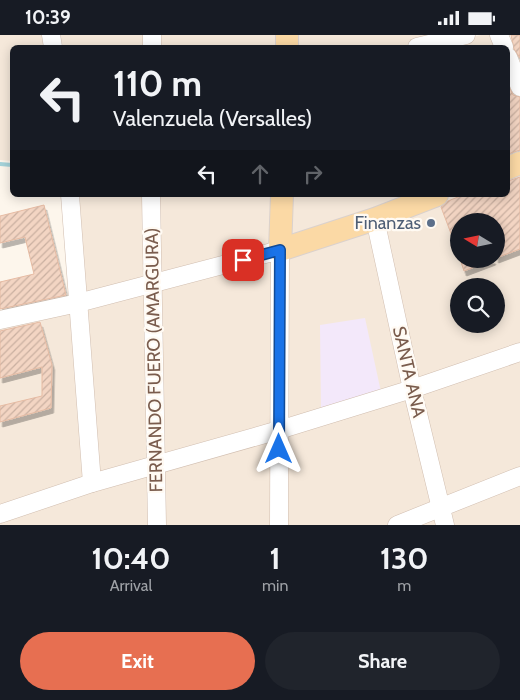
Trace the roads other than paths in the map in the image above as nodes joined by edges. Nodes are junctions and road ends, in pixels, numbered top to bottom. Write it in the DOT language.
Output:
graph roads {
  1 [pos="466,35"];
  2 [pos="425,45"];
  3 [pos="510,62"];
  4 [pos="520,87"];
  5 [pos="70,197"];
  6 [pos="151,197"];
  7 [pos="282,197"];
  8 [pos="431,197"];
  9 [pos="375,219"];
  10 [pos="280,250"];
  11 [pos="152,285"];
  12 [pos="78,303"];
  13 [pos="0,320"];
  14 [pos="520,352"];
  15 [pos="412,389"];
  16 [pos="279,429"];
  17 [pos="156,465"];
  18 [pos="520,476"];
  19 [pos="92,483"];
  20 [pos="0,514"];
  21 [pos="443,517"];
  22 [pos="157,525"];
  23 [pos="279,525"];
  24 [pos="397,525"];
  1 -- 2 [label="street"];
  3 -- 4 [label="street"];
  5 -- 12 [label="street"];
  6 -- 11 [label="street, FERNANDO FUERO (AMARGURA)"];
  7 -- 10 [label="main road"];
  8 -- 9 [label="main road"];
  9 -- 10 [label="main road"];
  9 -- 15 [label="street, SANTA ANA"];
  10 -- 11 [label="street"];
  10 -- 16 [label="street"];
  11 -- 12 [label="street"];
  11 -- 17 [label="street, FERNANDO FUERO (AMARGURA)"];
  12 -- 13 [label="street"];
  12 -- 19 [label="street"];
  14 -- 15 [label="street"];
  15 -- 16 [label="street"];
  15 -- 21 [label="street, SANTA ANA"];
  16 -- 17 [label="street"];
  16 -- 23 [label="street"];
  17 -- 19 [label="street"];
  17 -- 22 [label="street, FERNANDO FUERO (AMARGURA)"];
  18 -- 21 [label="street"];
  19 -- 20 [label="street"];
  21 -- 24 [label="street"];
}
